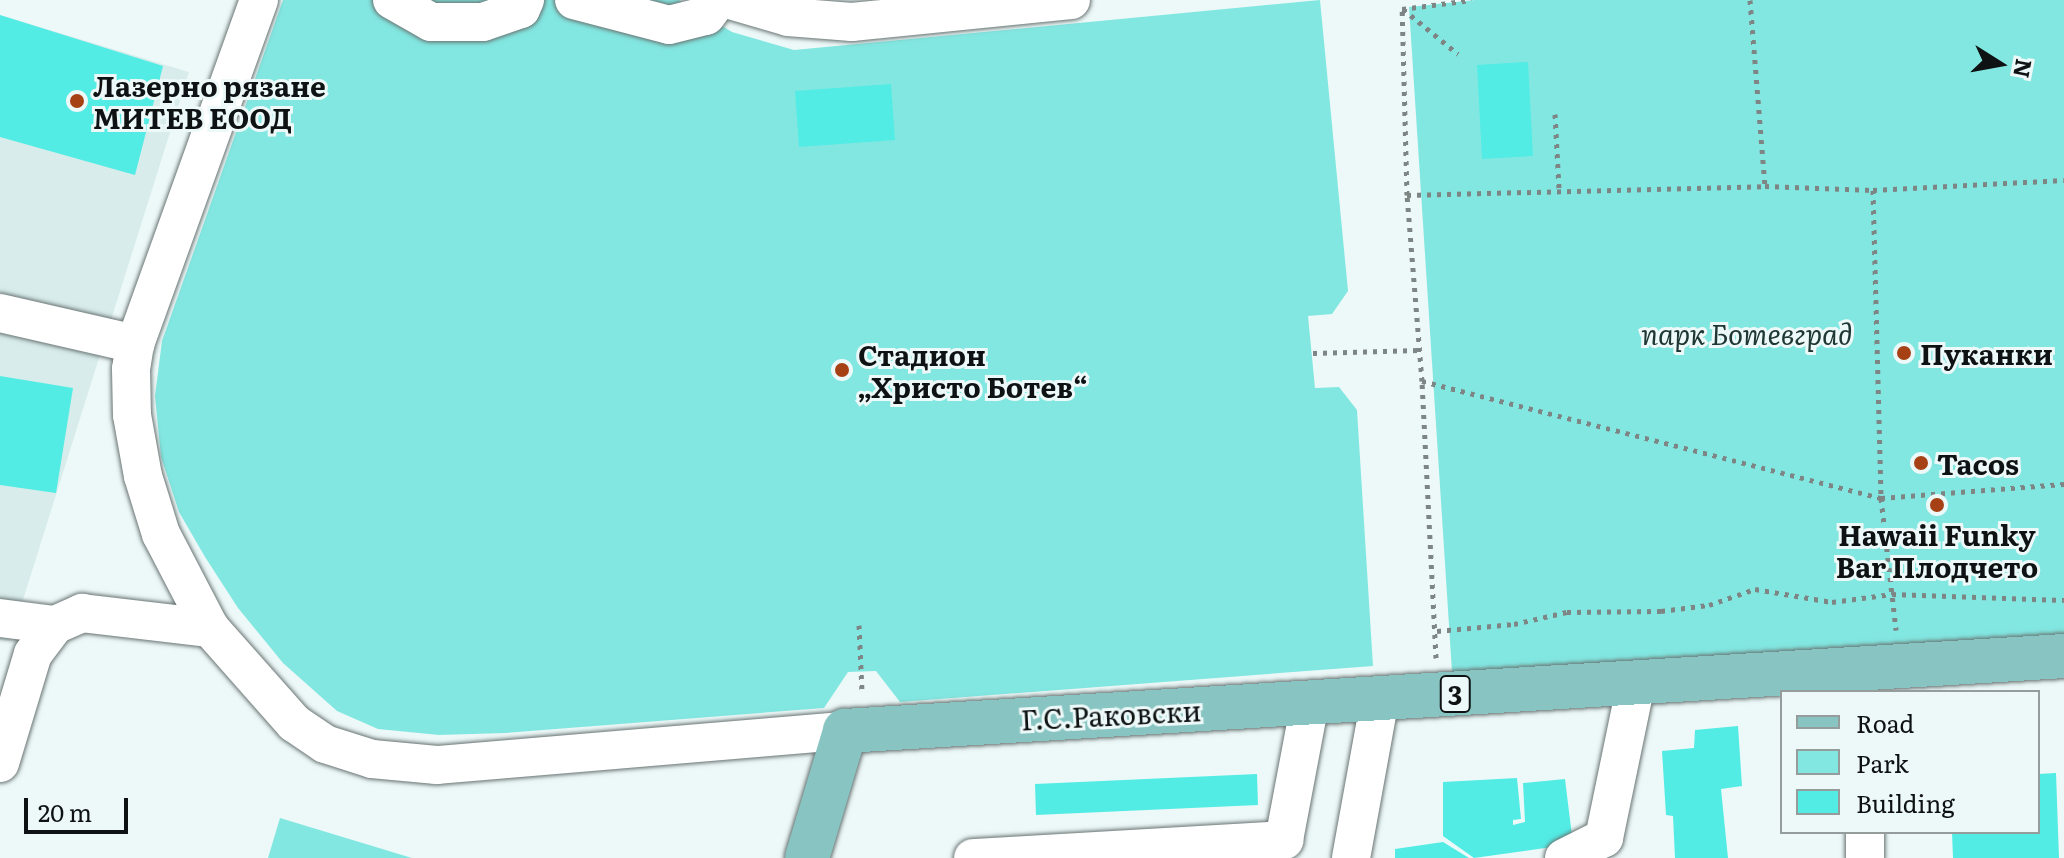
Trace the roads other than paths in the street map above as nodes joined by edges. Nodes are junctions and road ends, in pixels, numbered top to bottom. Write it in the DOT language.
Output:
graph roads {
  1 [pos="259,0"];
  2 [pos="392,0"];
  3 [pos="525,0"];
  4 [pos="574,0"];
  5 [pos="718,0"];
  6 [pos="730,0"];
  7 [pos="1071,0"];
  8 [pos="0,313"];
  9 [pos="135,344"];
  10 [pos="0,618"];
  11 [pos="55,625"];
  12 [pos="210,628"];
  13 [pos="2064,656"];
  14 [pos="1875,676"];
  15 [pos="1636,683"];
  16 [pos="1380,698"];
  17 [pos="1310,703"];
  18 [pos="854,730"];
  19 [pos="0,763"];
  20 [pos="1865,834"];
  21 [pos="807,858"];
  22 [pos="973,858"];
  23 [pos="1351,858"];
  24 [pos="1564,858"];
  25 [pos="1865,858"];
  1 -- 9 [label="street, Г.С.Раковски"];
  2 -- 3 [label="street"];
  4 -- 5 [label="street"];
  6 -- 7 [label="street"];
  8 -- 9 [label="street"];
  9 -- 12 [label="street, Г.С.Раковски"];
  10 -- 11 [label="street"];
  11 -- 12 [label="street"];
  11 -- 19 [label="street"];
  12 -- 18 [label="street, Г.С.Раковски"];
  13 -- 14 [label="main road, Г.С.Раковски / 3"];
  14 -- 15 [label="main road, Г.С.Раковски / 3"];
  15 -- 16 [label="main road, Г.С.Раковски / 3"];
  15 -- 24 [label="street"];
  16 -- 17 [label="main road, Г.С.Раковски / 3"];
  16 -- 23 [label="street"];
  17 -- 18 [label="main road, Г.С.Раковски / 3"];
  17 -- 22 [label="street"];
  18 -- 21 [label="main road"];
  20 -- 25 [label="street"];
}
